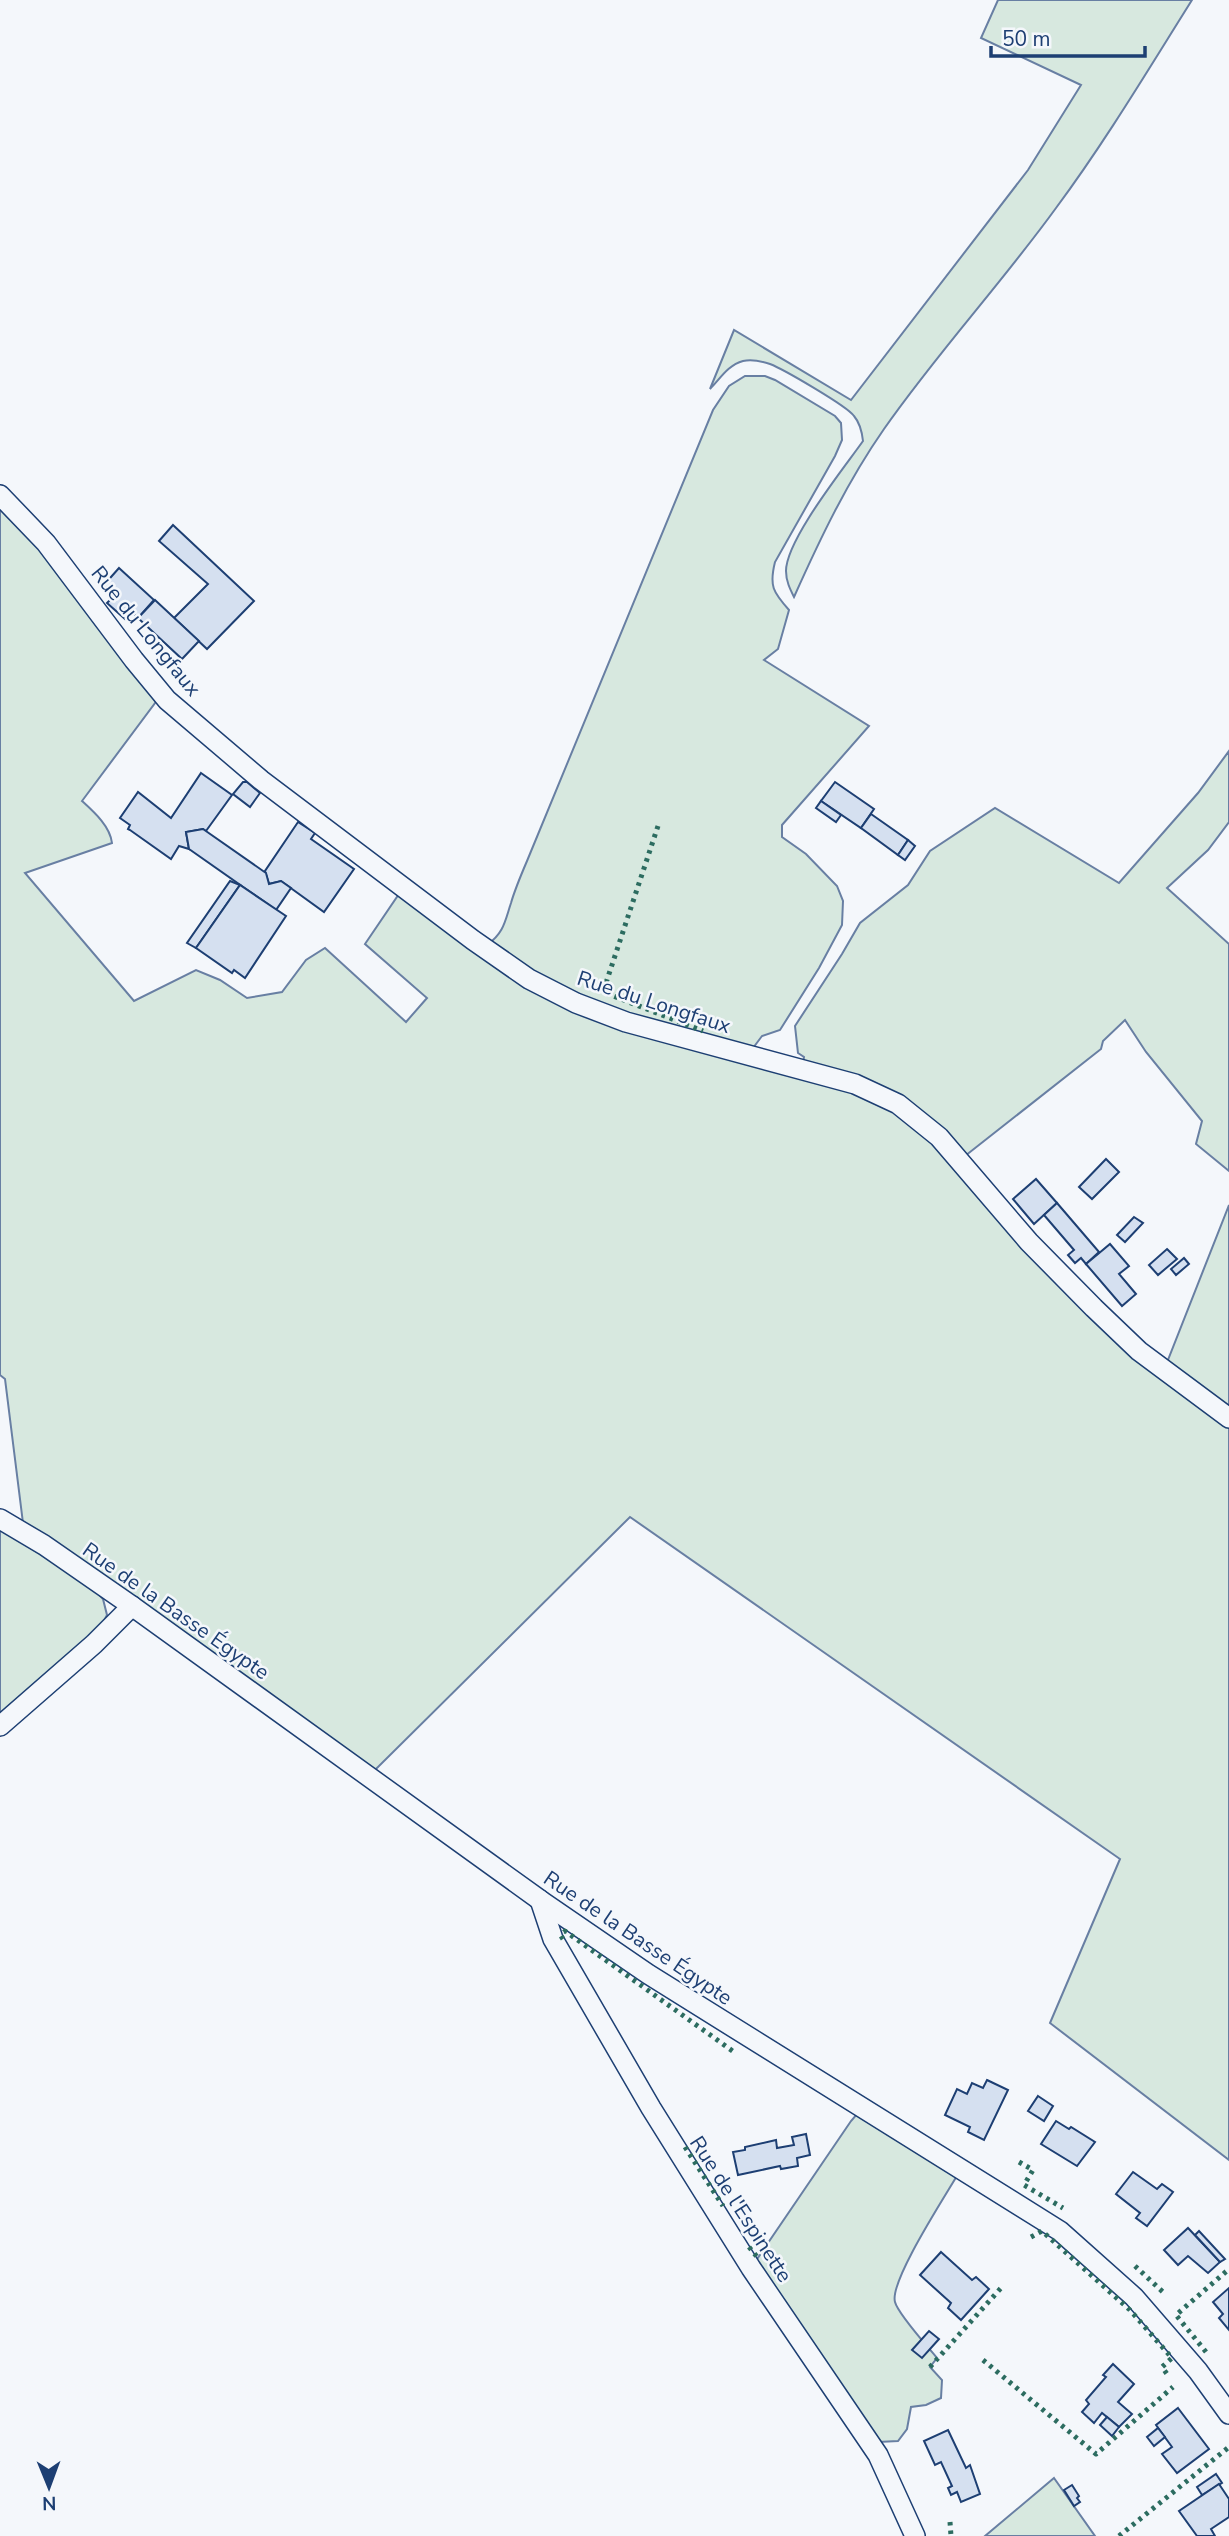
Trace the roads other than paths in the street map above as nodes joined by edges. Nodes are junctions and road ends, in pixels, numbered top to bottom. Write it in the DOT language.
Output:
graph roads {
  1 [pos="0,495"];
  2 [pos="1229,1418"];
  3 [pos="0,1519"];
  4 [pos="132,1606"];
  5 [pos="0,1726"];
  6 [pos="540,1900"];
  7 [pos="1229,2414"];
  8 [pos="915,2536"];
  1 -- 2 [label="street, Rue du Longfaux"];
  3 -- 4 [label="street, Rue de la Basse Égypte"];
  4 -- 5 [label="street"];
  4 -- 6 [label="street, Rue de la Basse Égypte"];
  6 -- 7 [label="street, Rue de la Basse Égypte"];
  6 -- 8 [label="street, Rue de l'Espinette"];
}
